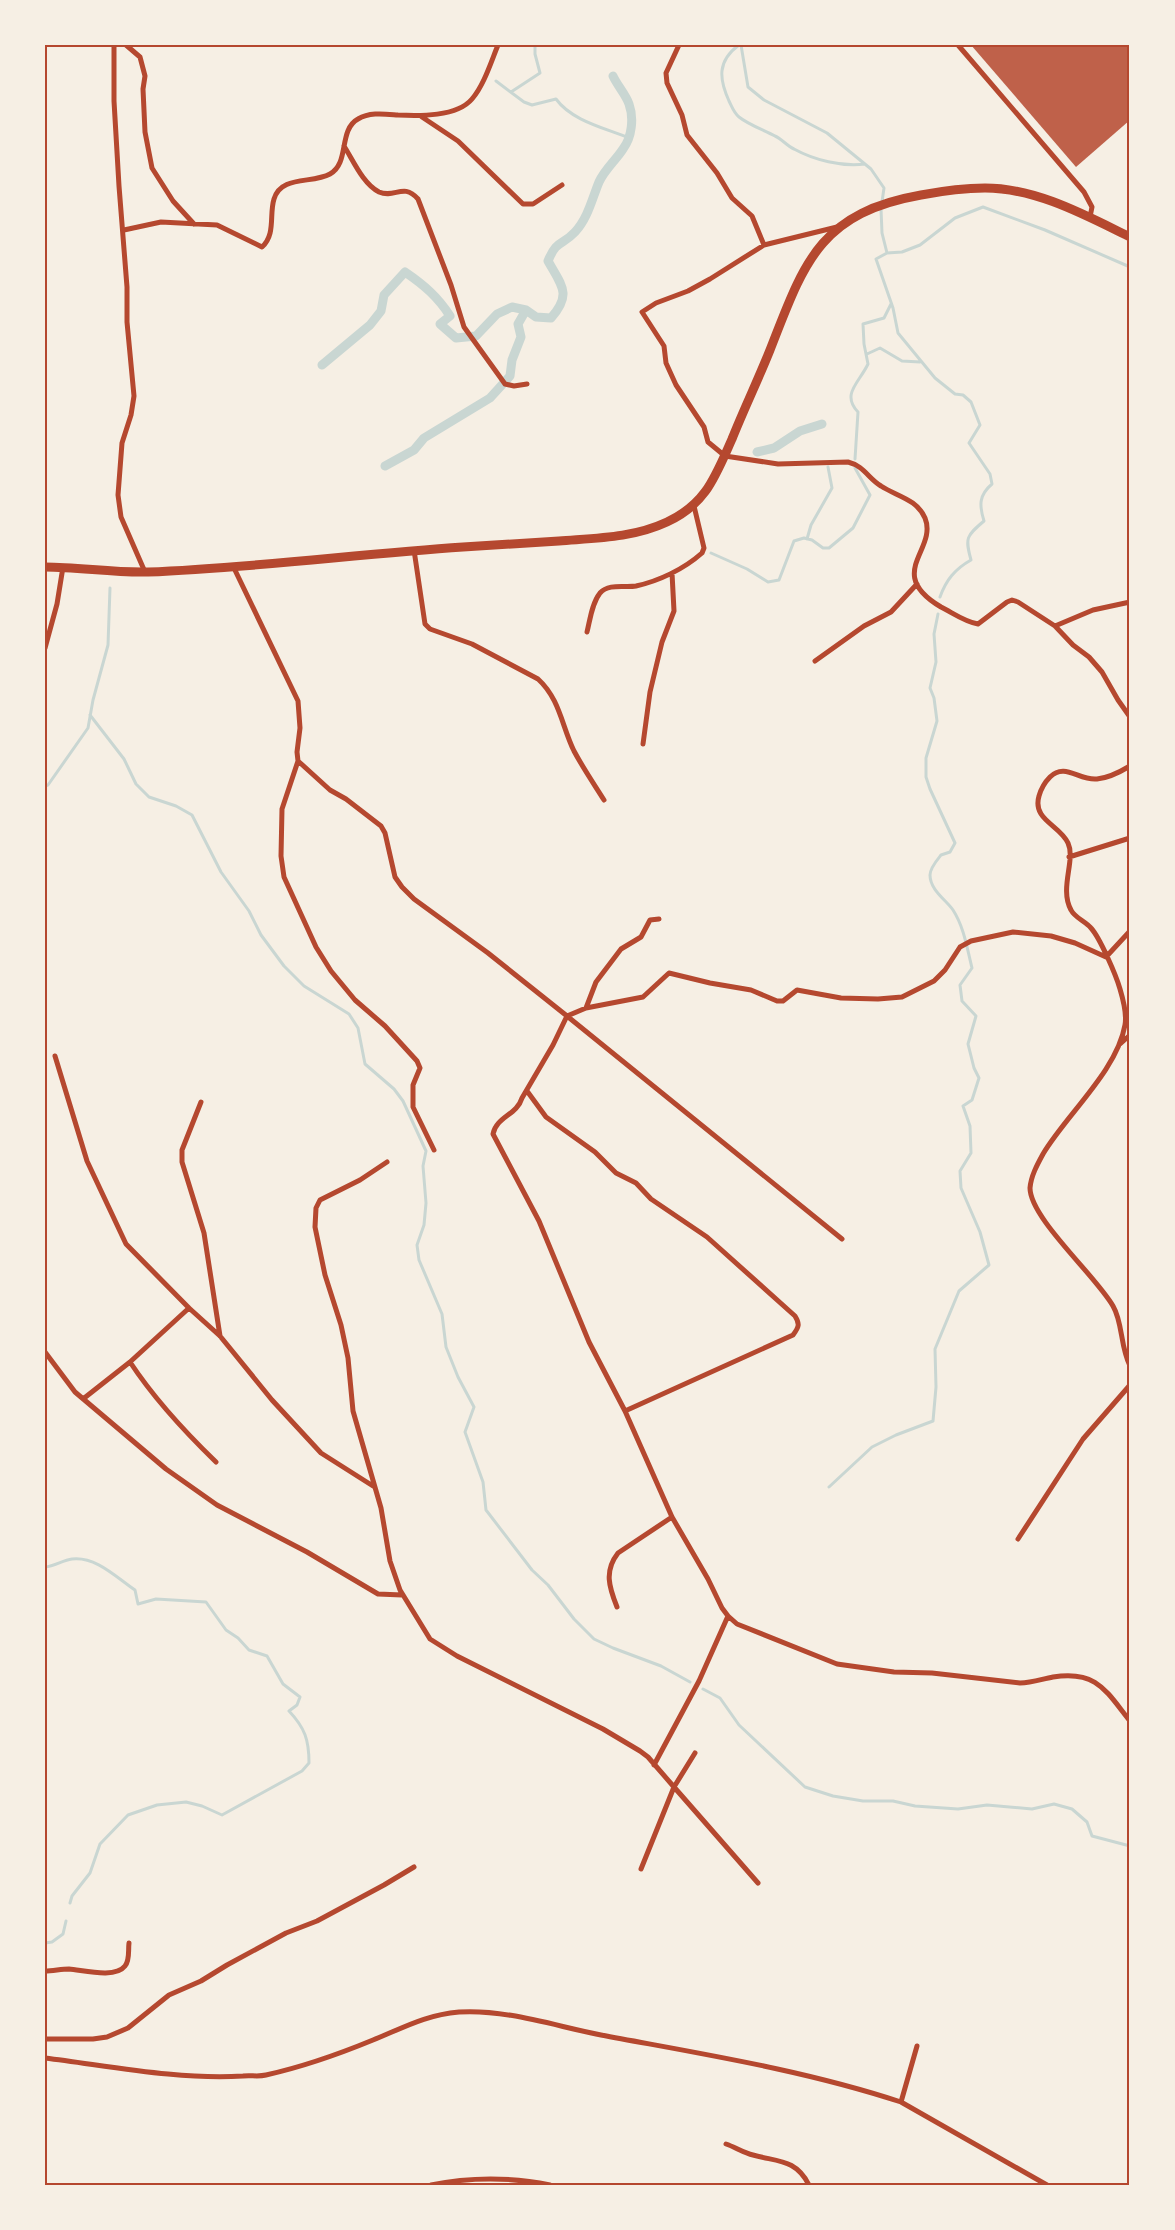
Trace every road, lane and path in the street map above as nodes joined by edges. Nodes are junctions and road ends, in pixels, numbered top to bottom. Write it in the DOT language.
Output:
graph roads {
  1 [pos="114,45"];
  2 [pos="126,45"];
  3 [pos="498,45"];
  4 [pos="679,45"];
  5 [pos="958,45"];
  6 [pos="422,117"];
  7 [pos="344,146"];
  8 [pos="562,185"];
  9 [pos="1090,217"];
  10 [pos="194,224"];
  11 [pos="839,226"];
  12 [pos="124,230"];
  13 [pos="1130,237"];
  14 [pos="765,245"];
  15 [pos="527,384"];
  16 [pos="724,456"];
  17 [pos="694,506"];
  18 [pos="414,550"];
  19 [pos="233,566"];
  20 [pos="45,567"];
  21 [pos="63,567"];
  22 [pos="145,572"];
  23 [pos="672,573"];
  24 [pos="917,584"];
  25 [pos="1130,602"];
  26 [pos="1055,626"];
  27 [pos="586,632"];
  28 [pos="45,648"];
  29 [pos="815,661"];
  30 [pos="1130,717"];
  31 [pos="642,744"];
  32 [pos="298,760"];
  33 [pos="1130,766"];
  34 [pos="604,800"];
  35 [pos="1130,838"];
  36 [pos="1069,857"];
  37 [pos="659,919"];
  38 [pos="1130,932"];
  39 [pos="1106,957"];
  40 [pos="1127,1007"];
  41 [pos="585,1008"];
  42 [pos="567,1016"];
  43 [pos="1130,1035"];
  44 [pos="1119,1046"];
  45 [pos="55,1056"];
  46 [pos="527,1091"];
  47 [pos="201,1102"];
  48 [pos="434,1150"];
  49 [pos="387,1162"];
  50 [pos="842,1239"];
  51 [pos="189,1308"];
  52 [pos="220,1336"];
  53 [pos="45,1352"];
  54 [pos="130,1362"];
  55 [pos="1130,1366"];
  56 [pos="1130,1385"];
  57 [pos="83,1399"];
  58 [pos="625,1411"];
  59 [pos="216,1462"];
  60 [pos="373,1486"];
  61 [pos="672,1517"];
  62 [pos="1018,1539"];
  63 [pos="402,1595"];
  64 [pos="617,1607"];
  65 [pos="728,1617"];
  66 [pos="1130,1721"];
  67 [pos="695,1753"];
  68 [pos="654,1765"];
  69 [pos="674,1787"];
  70 [pos="414,1867"];
  71 [pos="641,1869"];
  72 [pos="758,1883"];
  73 [pos="129,1943"];
  74 [pos="45,1971"];
  75 [pos="45,2039"];
  76 [pos="917,2046"];
  77 [pos="45,2058"];
  78 [pos="901,2102"];
  79 [pos="726,2144"];
  80 [pos="431,2185"];
  81 [pos="550,2185"];
  82 [pos="809,2185"];
  83 [pos="1047,2185"];
  1 -- 12 [label="street"];
  2 -- 10 [label="street"];
  3 -- 6 [label="street"];
  4 -- 14 [label="street"];
  5 -- 9 [label="street"];
  6 -- 7 [label="street"];
  6 -- 8 [label="street"];
  7 -- 10 [label="street"];
  7 -- 15 [label="street"];
  9 -- 11 [label="highway"];
  9 -- 13 [label="highway"];
  10 -- 12 [label="street"];
  11 -- 14 [label="street"];
  11 -- 16 [label="highway"];
  12 -- 22 [label="street"];
  14 -- 16 [label="street"];
  16 -- 17 [label="highway"];
  16 -- 24 [label="street"];
  17 -- 18 [label="highway"];
  17 -- 23 [label="street"];
  18 -- 19 [label="highway"];
  18 -- 34 [label="street"];
  19 -- 22 [label="highway"];
  19 -- 32 [label="street"];
  20 -- 21 [label="highway"];
  21 -- 22 [label="highway"];
  21 -- 28 [label="street"];
  23 -- 27 [label="street"];
  23 -- 31 [label="street"];
  24 -- 26 [label="street"];
  24 -- 29 [label="street"];
  25 -- 26 [label="street"];
  26 -- 30 [label="street"];
  32 -- 42 [label="street"];
  32 -- 48 [label="street"];
  33 -- 36 [label="street"];
  35 -- 36 [label="street"];
  36 -- 39 [label="street"];
  37 -- 41 [label="street"];
  38 -- 39 [label="street"];
  39 -- 40 [label="street"];
  39 -- 41 [label="street"];
  40 -- 44 [label="street"];
  41 -- 42 [label="street"];
  42 -- 46 [label="street"];
  42 -- 50 [label="street"];
  43 -- 44 [label="street"];
  44 -- 55 [label="street"];
  45 -- 51 [label="street"];
  46 -- 58 [label="street"];
  46 -- 58 [label="street"];
  47 -- 52 [label="street"];
  49 -- 60 [label="street"];
  51 -- 52 [label="street"];
  51 -- 54 [label="street"];
  52 -- 60 [label="street"];
  53 -- 57 [label="street"];
  54 -- 57 [label="street"];
  54 -- 59 [label="street"];
  56 -- 62 [label="street"];
  57 -- 63 [label="street"];
  58 -- 61 [label="street"];
  60 -- 63 [label="street"];
  61 -- 64 [label="street"];
  61 -- 65 [label="street"];
  63 -- 68 [label="street"];
  65 -- 66 [label="street"];
  65 -- 68 [label="street"];
  67 -- 69 [label="street"];
  68 -- 69 [label="street"];
  69 -- 71 [label="street"];
  69 -- 72 [label="street"];
  70 -- 75 [label="street"];
  73 -- 74 [label="street"];
  76 -- 78 [label="street"];
  77 -- 78 [label="street"];
  78 -- 83 [label="street"];
  79 -- 82 [label="street"];
  80 -- 81 [label="street"];
}
